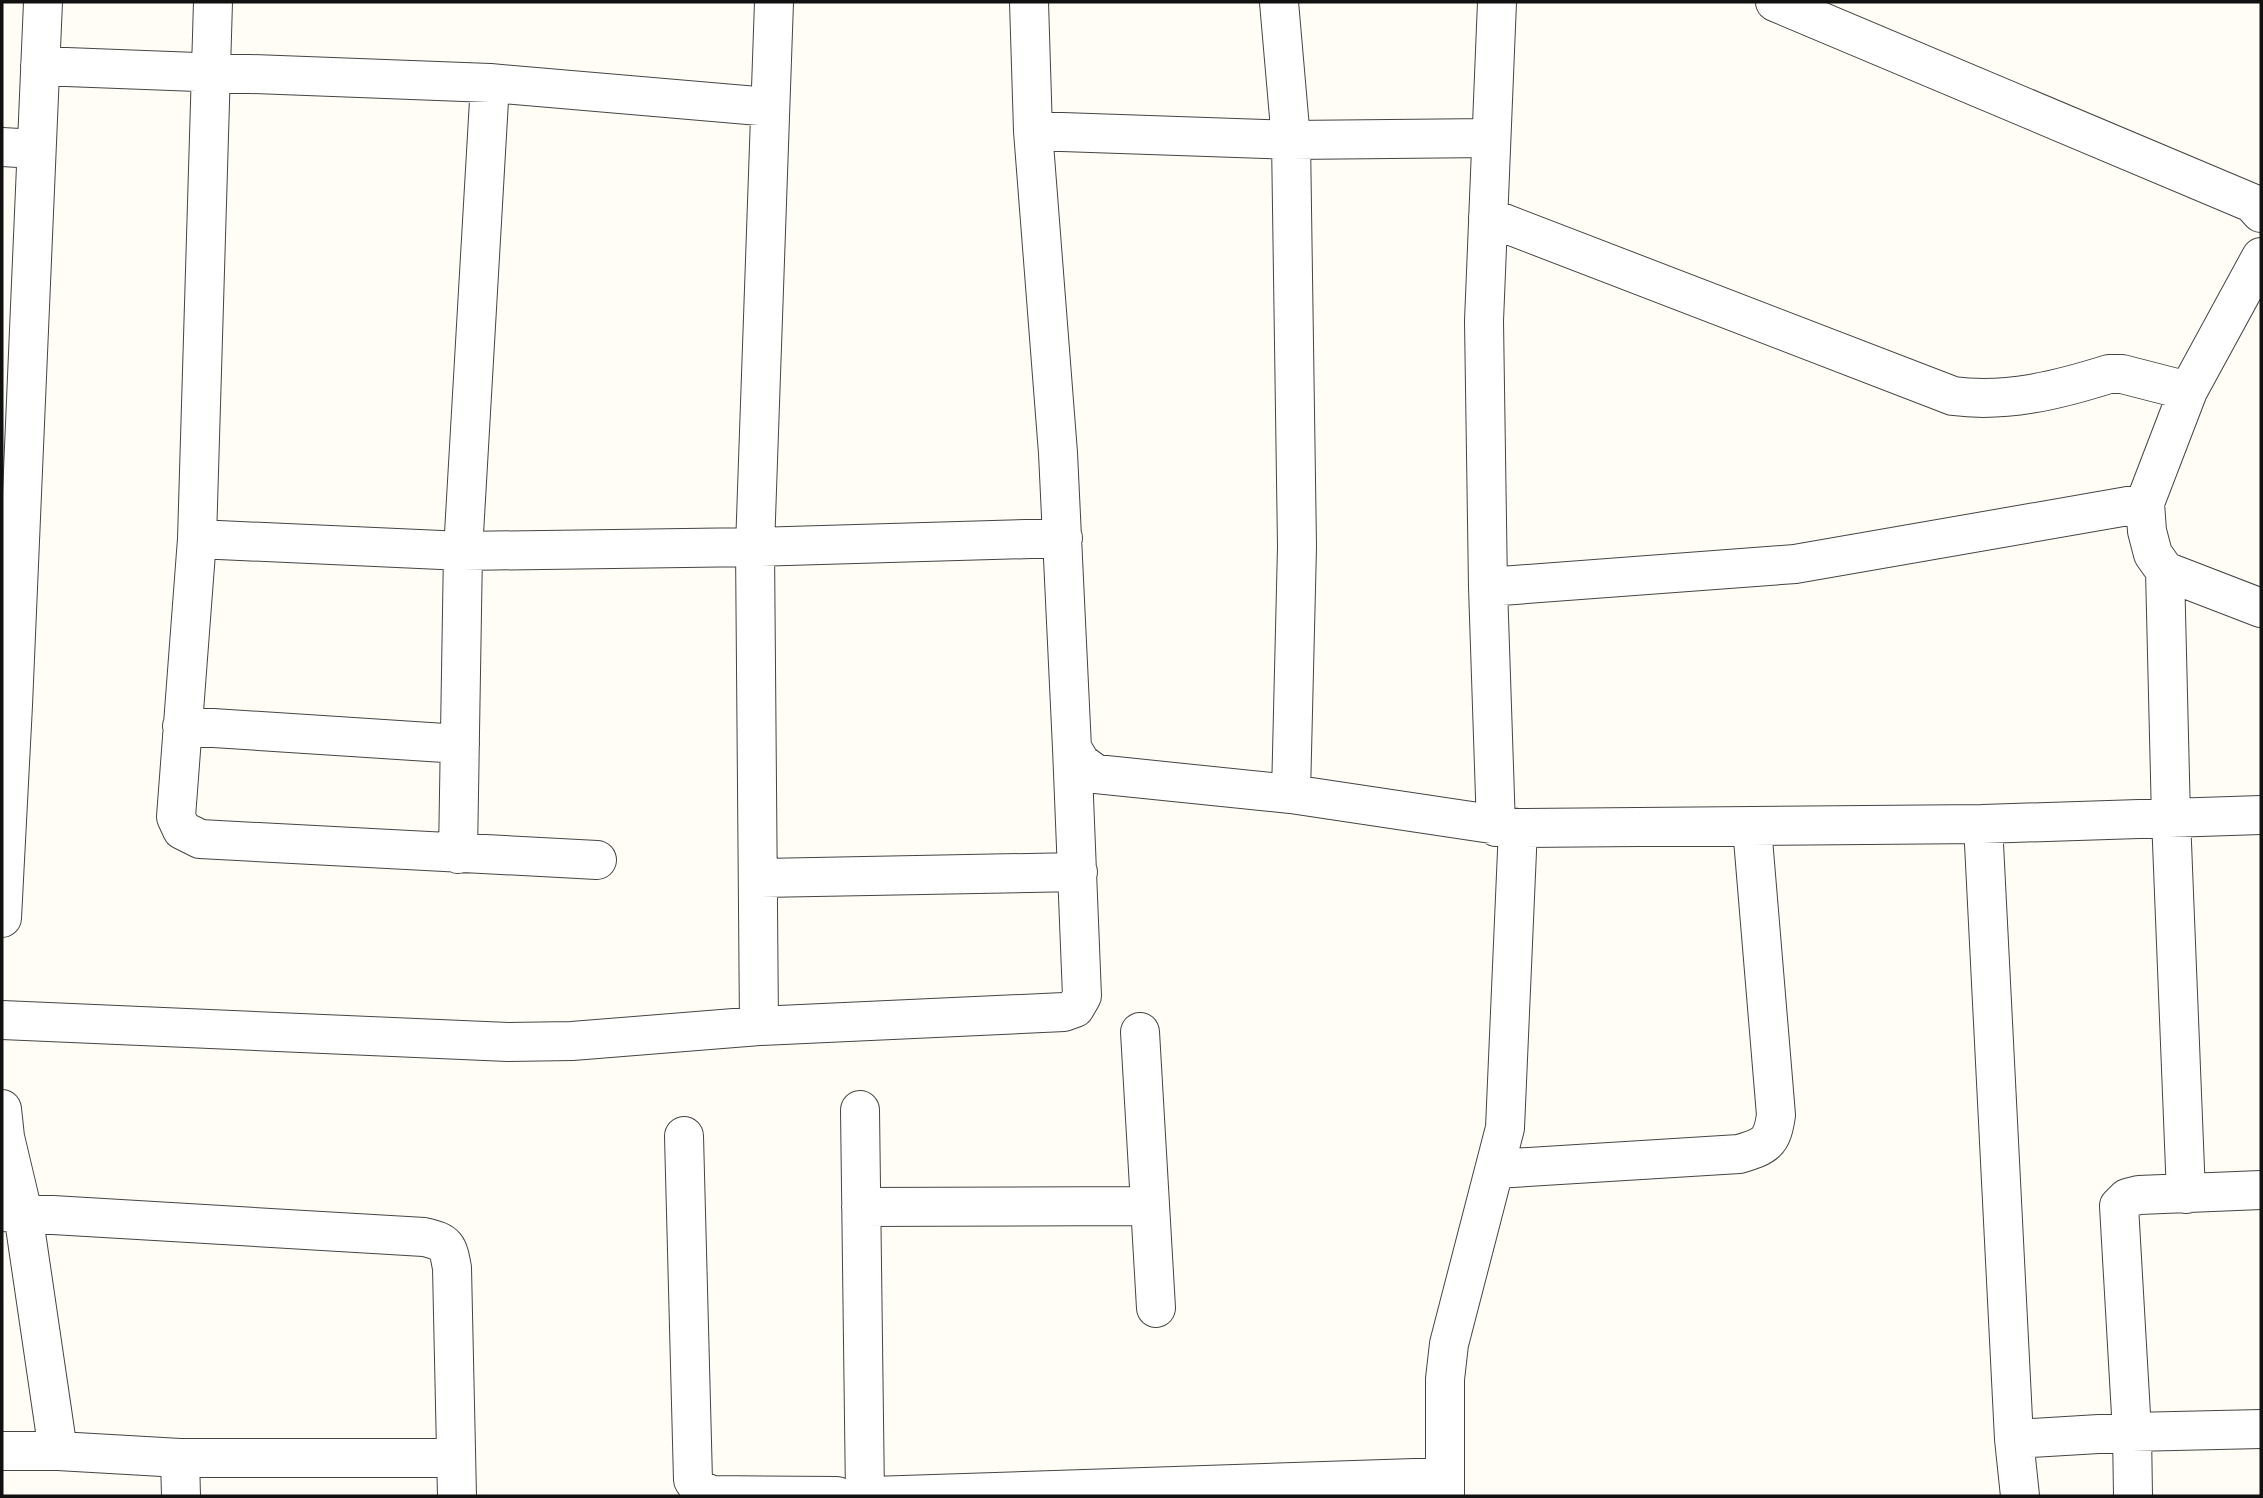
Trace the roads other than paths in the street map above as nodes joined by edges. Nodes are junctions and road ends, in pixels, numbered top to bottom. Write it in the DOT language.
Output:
graph roads {
  1 [pos="43,2"];
  2 [pos="213,2"];
  3 [pos="774,2"];
  4 [pos="1029,2"];
  5 [pos="1279,2"];
  6 [pos="1497,2"];
  7 [pos="1775,2"];
  8 [pos="40,66"];
  9 [pos="209,72"];
  10 [pos="490,83"];
  11 [pos="770,107"];
  12 [pos="1033,131"];
  13 [pos="1490,138"];
  14 [pos="1291,140"];
  15 [pos="19,148"];
  16 [pos="2261,213"];
  17 [pos="1488,218"];
  18 [pos="2261,257"];
  19 [pos="2188,391"];
  20 [pos="2145,503"];
  21 [pos="1063,538"];
  22 [pos="197,539"];
  23 [pos="755,547"];
  24 [pos="463,551"];
  25 [pos="2165,571"];
  26 [pos="1488,587"];
  27 [pos="2261,608"];
  28 [pos="8,702"];
  29 [pos="182,726"];
  30 [pos="460,744"];
  31 [pos="1072,748"];
  32 [pos="1291,794"];
  33 [pos="2261,815"];
  34 [pos="2171,818"];
  35 [pos="1983,824"];
  36 [pos="1507,827"];
  37 [pos="1752,827"];
  38 [pos="458,854"];
  39 [pos="597,860"];
  40 [pos="1078,872"];
  41 [pos="758,877"];
  42 [pos="2,903"];
  43 [pos="2,918"];
  44 [pos="2,1020"];
  45 [pos="759,1026"];
  46 [pos="1140,1032"];
  47 [pos="2,1109"];
  48 [pos="860,1110"];
  49 [pos="684,1136"];
  50 [pos="1495,1169"];
  51 [pos="2261,1190"];
  52 [pos="2186,1194"];
  53 [pos="1150,1206"];
  54 [pos="861,1207"];
  55 [pos="13,1212"];
  56 [pos="1156,1308"];
  57 [pos="2261,1429"];
  58 [pos="2132,1432"];
  59 [pos="2014,1439"];
  60 [pos="2,1451"];
  61 [pos="58,1451"];
  62 [pos="180,1458"];
  63 [pos="456,1458"];
  64 [pos="1445,1487"];
  65 [pos="1265,1490"];
  66 [pos="1027,1494"];
  67 [pos="181,1496"];
  68 [pos="457,1496"];
  69 [pos="837,1496"];
  70 [pos="865,1496"];
  71 [pos="872,1496"];
  72 [pos="2021,1496"];
  73 [pos="2133,1496"];
  1 -- 8 [label="street"];
  2 -- 9 [label="street"];
  3 -- 11 [label="street"];
  4 -- 12 [label="street"];
  5 -- 14 [label="street"];
  6 -- 13 [label="street"];
  7 -- 16 [label="street"];
  8 -- 9 [label="street"];
  8 -- 15 [label="street"];
  9 -- 10 [label="street"];
  9 -- 22 [label="street"];
  10 -- 11 [label="street"];
  10 -- 24 [label="street"];
  11 -- 23 [label="street"];
  12 -- 14 [label="street"];
  12 -- 21 [label="street"];
  13 -- 14 [label="street"];
  13 -- 17 [label="street"];
  14 -- 32 [label="street"];
  15 -- 28 [label="street"];
  17 -- 19 [label="street"];
  17 -- 26 [label="street"];
  18 -- 19 [label="street"];
  19 -- 20 [label="street"];
  20 -- 25 [label="street"];
  20 -- 26 [label="street"];
  21 -- 23 [label="street"];
  21 -- 31 [label="street"];
  22 -- 24 [label="street"];
  22 -- 29 [label="street"];
  23 -- 24 [label="street"];
  23 -- 41 [label="street"];
  24 -- 30 [label="street"];
  25 -- 27 [label="street"];
  25 -- 34 [label="street"];
  26 -- 36 [label="street"];
  28 -- 42 [label="street"];
  29 -- 30 [label="street"];
  29 -- 38 [label="street"];
  30 -- 38 [label="street"];
  31 -- 32 [label="street"];
  31 -- 40 [label="street"];
  32 -- 36 [label="street"];
  33 -- 34 [label="street"];
  34 -- 35 [label="street"];
  34 -- 52 [label="street"];
  35 -- 37 [label="street"];
  35 -- 59 [label="street"];
  36 -- 37 [label="street"];
  36 -- 50 [label="street"];
  37 -- 50 [label="street"];
  38 -- 39 [label="street"];
  40 -- 41 [label="street"];
  40 -- 45 [label="street"];
  41 -- 45 [label="street"];
  42 -- 43 [label="street"];
  44 -- 45 [label="street"];
  46 -- 53 [label="street"];
  47 -- 55 [label="street"];
  48 -- 54 [label="street"];
  49 -- 69 [label="street"];
  50 -- 64 [label="street"];
  51 -- 52 [label="street"];
  52 -- 58 [label="street"];
  53 -- 54 [label="street"];
  53 -- 56 [label="street"];
  54 -- 70 [label="street"];
  55 -- 61 [label="street"];
  55 -- 63 [label="street"];
  57 -- 58 [label="street"];
  58 -- 59 [label="street"];
  58 -- 73 [label="street"];
  59 -- 72 [label="street"];
  60 -- 61 [label="street"];
  61 -- 62 [label="street"];
  62 -- 63 [label="street"];
  62 -- 67 [label="street"];
  63 -- 68 [label="street"];
  64 -- 65 [label="street"];
  65 -- 66 [label="street"];
  66 -- 71 [label="street"];
}
